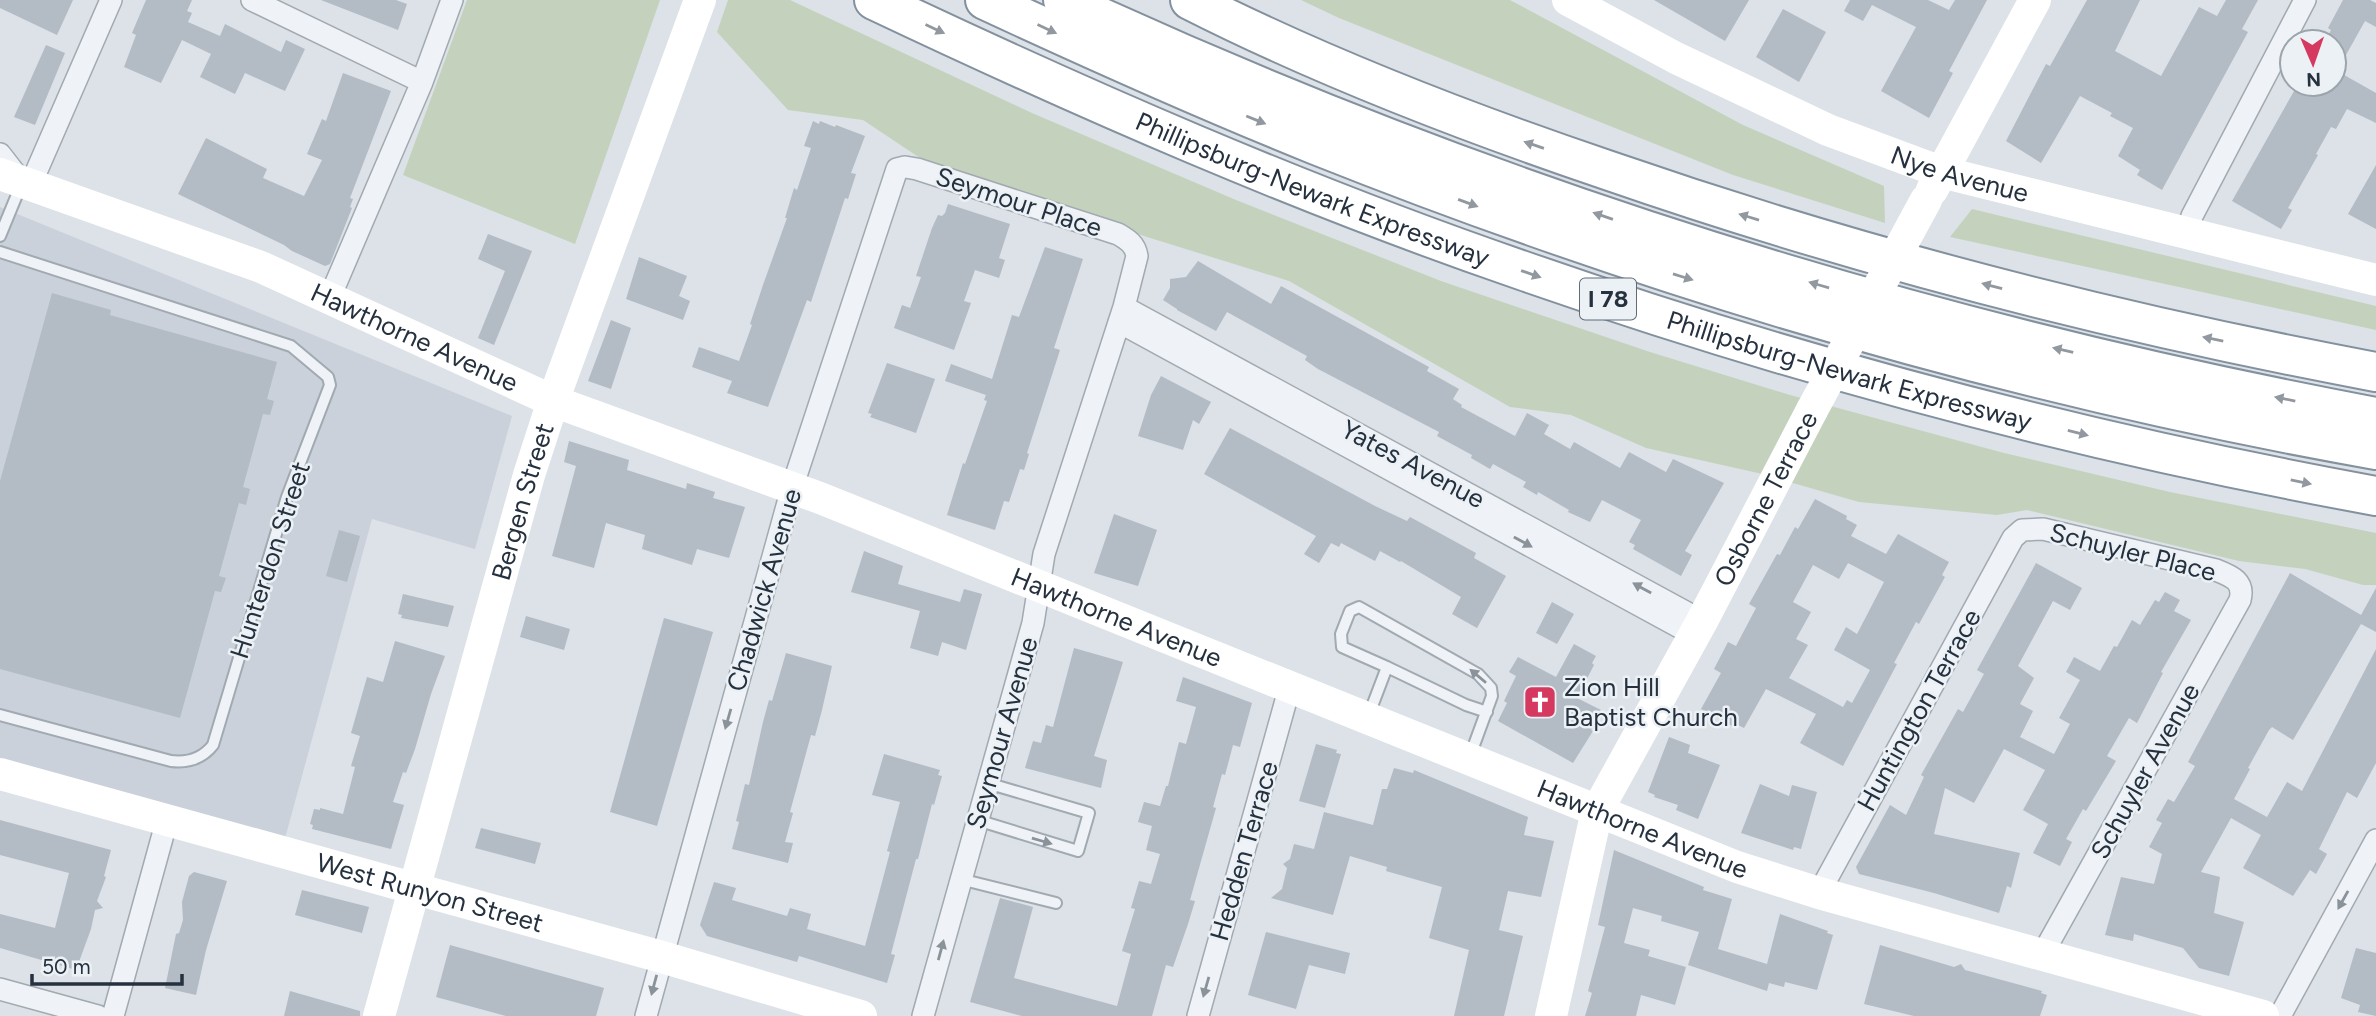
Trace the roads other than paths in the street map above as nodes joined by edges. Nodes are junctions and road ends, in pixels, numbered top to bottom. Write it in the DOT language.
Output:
graph roads {
  1 [pos="111,0"];
  2 [pos="252,0"];
  3 [pos="452,0"];
  4 [pos="700,0"];
  5 [pos="874,0"];
  6 [pos="985,0"];
  7 [pos="1063,0"];
  8 [pos="1190,0"];
  9 [pos="1569,0"];
  10 [pos="2035,0"];
  11 [pos="2305,0"];
  12 [pos="422,82"];
  13 [pos="0,154"];
  14 [pos="897,169"];
  15 [pos="1941,172"];
  16 [pos="17,181"];
  17 [pos="2188,232"];
  18 [pos="0,236"];
  19 [pos="1136,249"];
  20 [pos="0,252"];
  21 [pos="2376,280"];
  22 [pos="330,297"];
  23 [pos="1121,314"];
  24 [pos="2376,372"];
  25 [pos="553,401"];
  26 [pos="2376,417"];
  27 [pos="2376,450"];
  28 [pos="792,488"];
  29 [pos="2376,496"];
  30 [pos="2022,530"];
  31 [pos="2241,584"];
  32 [pos="1038,587"];
  33 [pos="1698,628"];
  34 [pos="1387,667"];
  35 [pos="1290,686"];
  36 [pos="1487,712"];
  37 [pos="0,715"];
  38 [pos="1367,717"];
  39 [pos="1469,758"];
  40 [pos="0,774"];
  41 [pos="987,783"];
  42 [pos="1597,811"];
  43 [pos="166,820"];
  44 [pos="977,820"];
  45 [pos="2376,840"];
  46 [pos="960,879"];
  47 [pos="415,888"];
  48 [pos="1819,893"];
  49 [pos="1056,902"];
  50 [pos="2042,955"];
  51 [pos="662,957"];
  52 [pos="0,989"];
  53 [pos="2262,1015"];
  54 [pos="98,1016"];
  55 [pos="113,1016"];
  56 [pos="379,1016"];
  57 [pos="646,1016"];
  58 [pos="861,1016"];
  59 [pos="923,1016"];
  60 [pos="1198,1016"];
  61 [pos="1550,1016"];
  1 -- 16 [label="street"];
  2 -- 12 [label="street"];
  3 -- 12 [label="street"];
  4 -- 25 [label="street, Bergen Street"];
  5 -- 29 [label="highway, Phillipsburg-Newark Expressway / I 78, one-way"];
  6 -- 27 [label="highway, Phillipsburg-Newark Expressway / I 78, one-way"];
  26 -- 7 [label="highway, one-way"];
  24 -- 8 [label="highway, one-way"];
  9 -- 15 [label="street, Nye Avenue"];
  10 -- 15 [label="street, Osborne Terrace"];
  11 -- 17 [label="street"];
  12 -- 22 [label="street"];
  13 -- 16 [label="street"];
  14 -- 19 [label="street, Seymour Place"];
  14 -- 28 [label="street, Chadwick Avenue"];
  15 -- 17 [label="street, Nye Avenue"];
  15 -- 33 [label="street, Osborne Terrace, bridge"];
  16 -- 18 [label="lane"];
  16 -- 22 [label="street, Hawthorne Avenue"];
  17 -- 21 [label="street, Nye Avenue"];
  19 -- 23 [label="street, Seymour Avenue"];
  20 -- 37 [label="lane, Hunterdon Street"];
  22 -- 25 [label="street, Hawthorne Avenue"];
  23 -- 32 [label="street, Seymour Avenue"];
  23 -- 33 [label="street, Yates Avenue"];
  25 -- 28 [label="street, Hawthorne Avenue"];
  25 -- 47 [label="street, Bergen Street"];
  28 -- 32 [label="street, Hawthorne Avenue"];
  28 -- 51 [label="street, Chadwick Avenue, one-way"];
  30 -- 31 [label="street, Schuyler Place"];
  30 -- 48 [label="street, Huntington Terrace"];
  31 -- 50 [label="street, Schuyler Avenue"];
  32 -- 35 [label="street, Hawthorne Avenue"];
  32 -- 41 [label="street, Seymour Avenue"];
  33 -- 42 [label="street, Osborne Terrace"];
  34 -- 36 [label="lane"];
  36 -- 34 [label="lane, one-way"];
  34 -- 38 [label="lane"];
  35 -- 38 [label="street, Hawthorne Avenue"];
  35 -- 60 [label="street, Hedden Terrace, one-way"];
  36 -- 39 [label="lane"];
  38 -- 39 [label="street, Hawthorne Avenue"];
  39 -- 42 [label="street, Hawthorne Avenue"];
  40 -- 43 [label="street, West Runyon Street"];
  41 -- 44 [label="street, Seymour Avenue"];
  44 -- 41 [label="lane, one-way"];
  42 -- 48 [label="street, Hawthorne Avenue"];
  42 -- 61 [label="street, Osborne Terrace"];
  43 -- 47 [label="street, West Runyon Street"];
  43 -- 55 [label="street"];
  44 -- 46 [label="street, Seymour Avenue"];
  45 -- 53 [label="street, one-way"];
  46 -- 49 [label="lane"];
  59 -- 46 [label="street, Seymour Avenue, one-way"];
  47 -- 51 [label="street, West Runyon Street"];
  47 -- 56 [label="street, Bergen Street"];
  48 -- 50 [label="street, Hawthorne Avenue"];
  50 -- 53 [label="street, Hawthorne Avenue"];
  51 -- 57 [label="street, Chadwick Avenue, one-way"];
  51 -- 58 [label="street, West Runyon Street"];
  52 -- 54 [label="street"];
}
